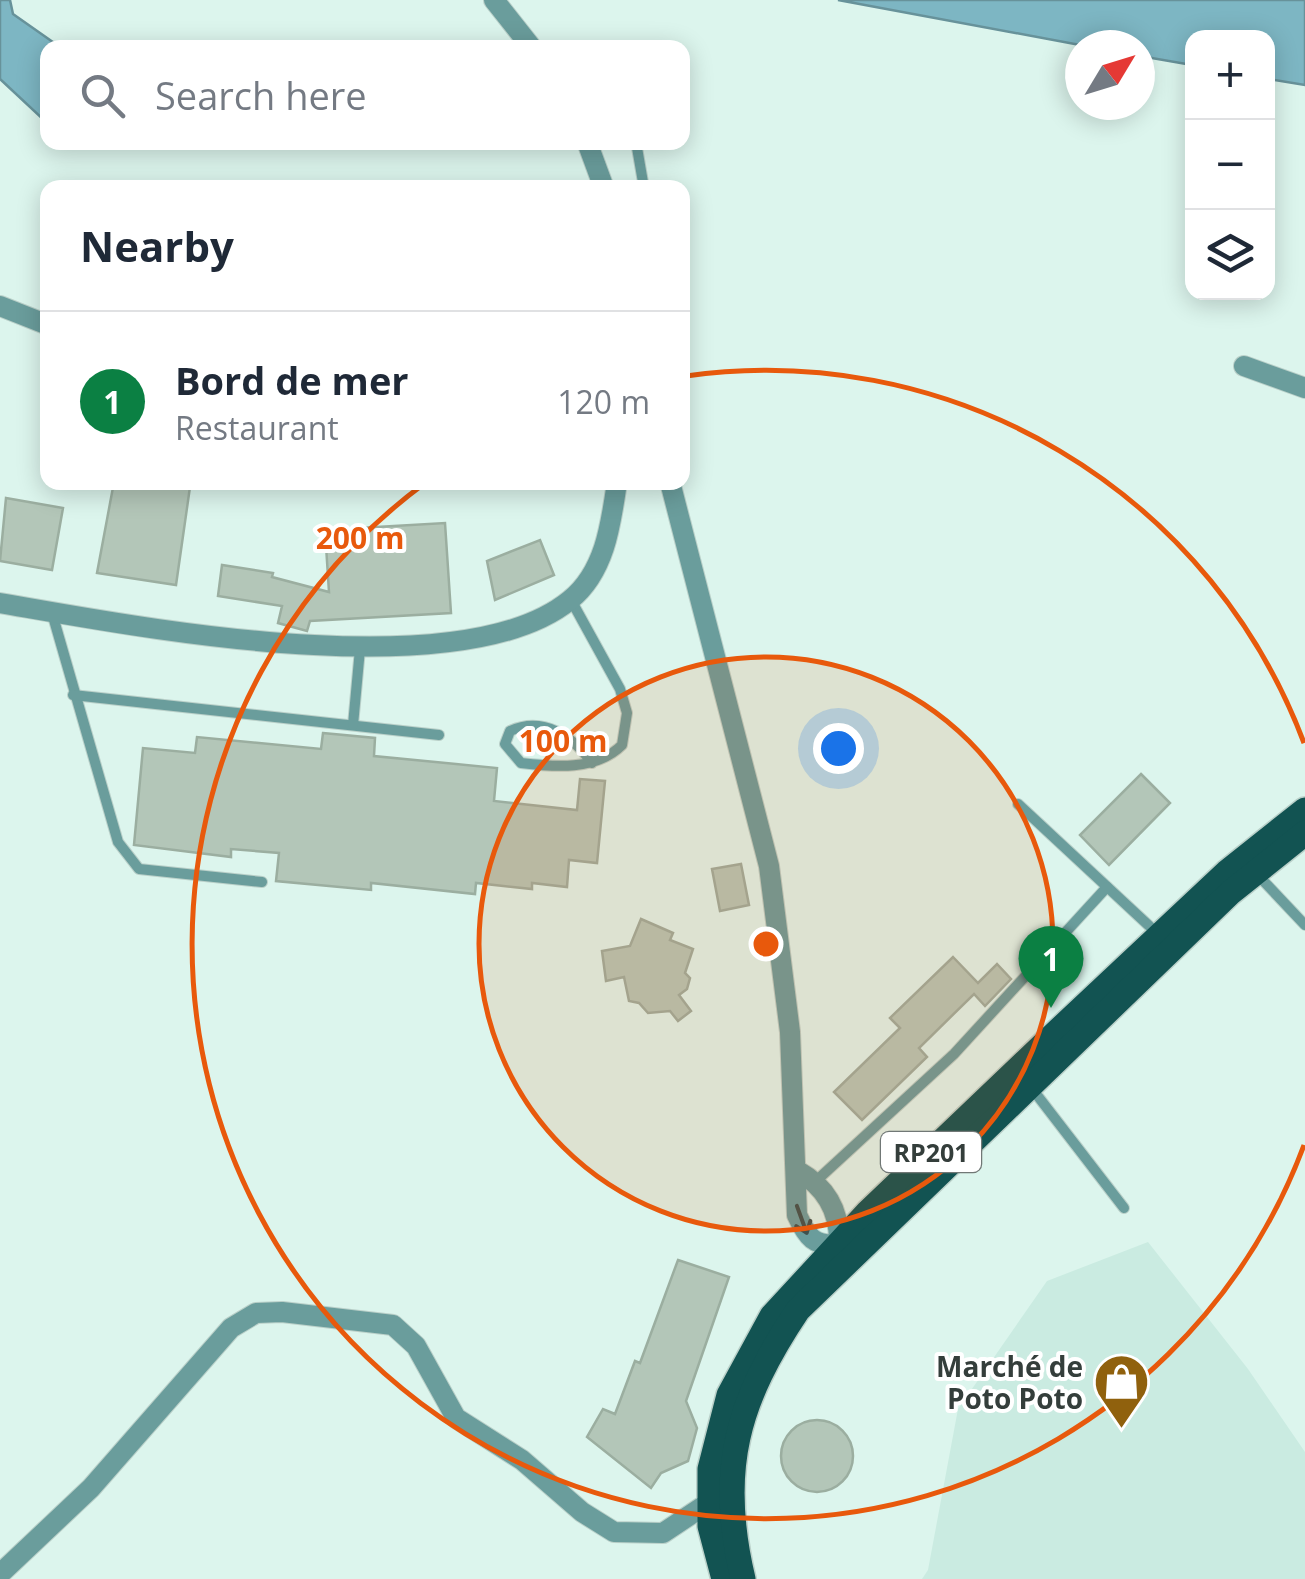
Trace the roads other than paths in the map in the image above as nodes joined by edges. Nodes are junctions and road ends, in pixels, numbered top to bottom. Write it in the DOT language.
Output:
graph roads {
  1 [pos="494,0"];
  2 [pos="526,40"];
  3 [pos="590,150"];
  4 [pos="637,150"];
  5 [pos="601,180"];
  6 [pos="643,180"];
  7 [pos="0,306"];
  8 [pos="40,321"];
  9 [pos="1244,366"];
  10 [pos="1302,382"];
  11 [pos="616,490"];
  12 [pos="672,490"];
  13 [pos="571,600"];
  14 [pos="0,603"];
  15 [pos="52,612"];
  16 [pos="360,649"];
  17 [pos="73,694"];
  18 [pos="353,725"];
  19 [pos="438,735"];
  20 [pos="592,762"];
  21 [pos="1018,804"];
  22 [pos="1305,810"];
  23 [pos="1305,833"];
  24 [pos="1254,871"];
  25 [pos="262,882"];
  26 [pos="1107,887"];
  27 [pos="1305,925"];
  28 [pos="1161,936"];
  29 [pos="1029,1084"];
  30 [pos="807,1176"];
  31 [pos="1124,1208"];
  32 [pos="840,1244"];
  33 [pos="708,1503"];
  34 [pos="0,1574"];
  35 [pos="724,1579"];
  36 [pos="743,1579"];
  1 -- 2 [label="street"];
  3 -- 5 [label="street"];
  4 -- 6 [label="lane"];
  7 -- 8 [label="street"];
  9 -- 10 [label="street"];
  11 -- 13 [label="street"];
  12 -- 30 [label="street"];
  13 -- 16 [label="street"];
  13 -- 20 [label="lane"];
  14 -- 15 [label="street"];
  15 -- 16 [label="street"];
  15 -- 17 [label="lane"];
  16 -- 18 [label="lane"];
  17 -- 18 [label="lane"];
  17 -- 25 [label="lane"];
  18 -- 19 [label="lane"];
  20 -- 20 [label="lane"];
  21 -- 26 [label="lane"];
  22 -- 28 [label="main road, RP201"];
  23 -- 24 [label="main road, RP201"];
  24 -- 27 [label="lane"];
  24 -- 29 [label="main road, RP201"];
  26 -- 28 [label="lane"];
  26 -- 30 [label="lane"];
  28 -- 32 [label="main road, RP201"];
  29 -- 31 [label="lane"];
  29 -- 36 [label="main road, RP201"];
  30 -- 32 [label="street"];
  30 -- 32 [label="street, one-way"];
  32 -- 33 [label="main road, RP201"];
  33 -- 34 [label="street"];
  33 -- 35 [label="main road, RP201"];
}
